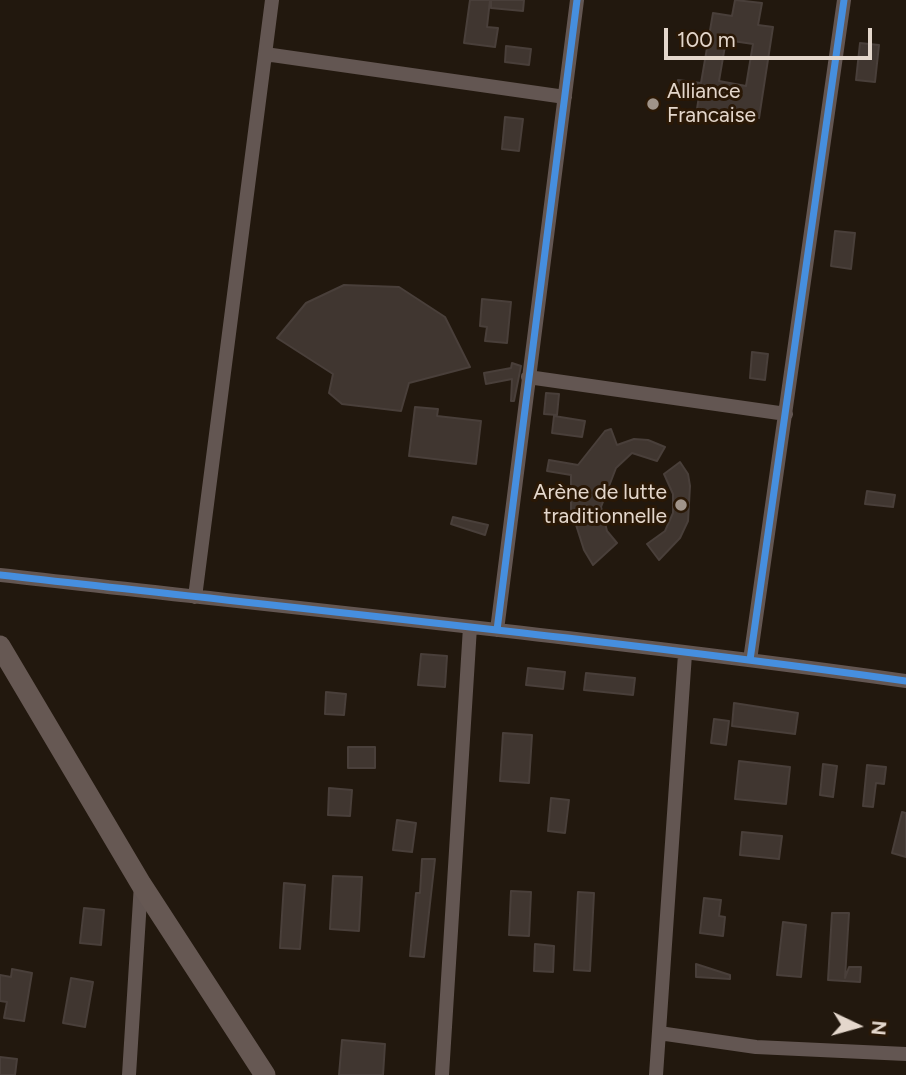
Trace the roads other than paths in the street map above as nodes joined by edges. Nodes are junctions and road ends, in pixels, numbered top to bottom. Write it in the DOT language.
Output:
graph roads {
  1 [pos="272,0"];
  2 [pos="577,0"];
  3 [pos="844,0"];
  4 [pos="265,54"];
  5 [pos="565,97"];
  6 [pos="528,377"];
  7 [pos="786,414"];
  8 [pos="0,575"];
  9 [pos="195,597"];
  10 [pos="470,627"];
  11 [pos="497,630"];
  12 [pos="0,646"];
  13 [pos="685,654"];
  14 [pos="750,660"];
  15 [pos="906,681"];
  16 [pos="141,884"];
  17 [pos="659,1032"];
  18 [pos="906,1054"];
  19 [pos="129,1075"];
  20 [pos="265,1075"];
  21 [pos="442,1075"];
  22 [pos="656,1075"];
  1 -- 4 [label="street"];
  2 -- 5 [label="street"];
  3 -- 7 [label="street"];
  4 -- 5 [label="street"];
  4 -- 9 [label="street"];
  5 -- 6 [label="street"];
  6 -- 7 [label="street"];
  6 -- 11 [label="street"];
  7 -- 14 [label="street"];
  8 -- 9 [label="street"];
  9 -- 10 [label="street"];
  10 -- 11 [label="street"];
  10 -- 21 [label="street"];
  11 -- 13 [label="street"];
  12 -- 16 [label="main road"];
  13 -- 14 [label="street"];
  13 -- 17 [label="street"];
  14 -- 15 [label="street"];
  16 -- 19 [label="street"];
  16 -- 20 [label="main road"];
  17 -- 18 [label="street"];
  17 -- 22 [label="street"];
}
